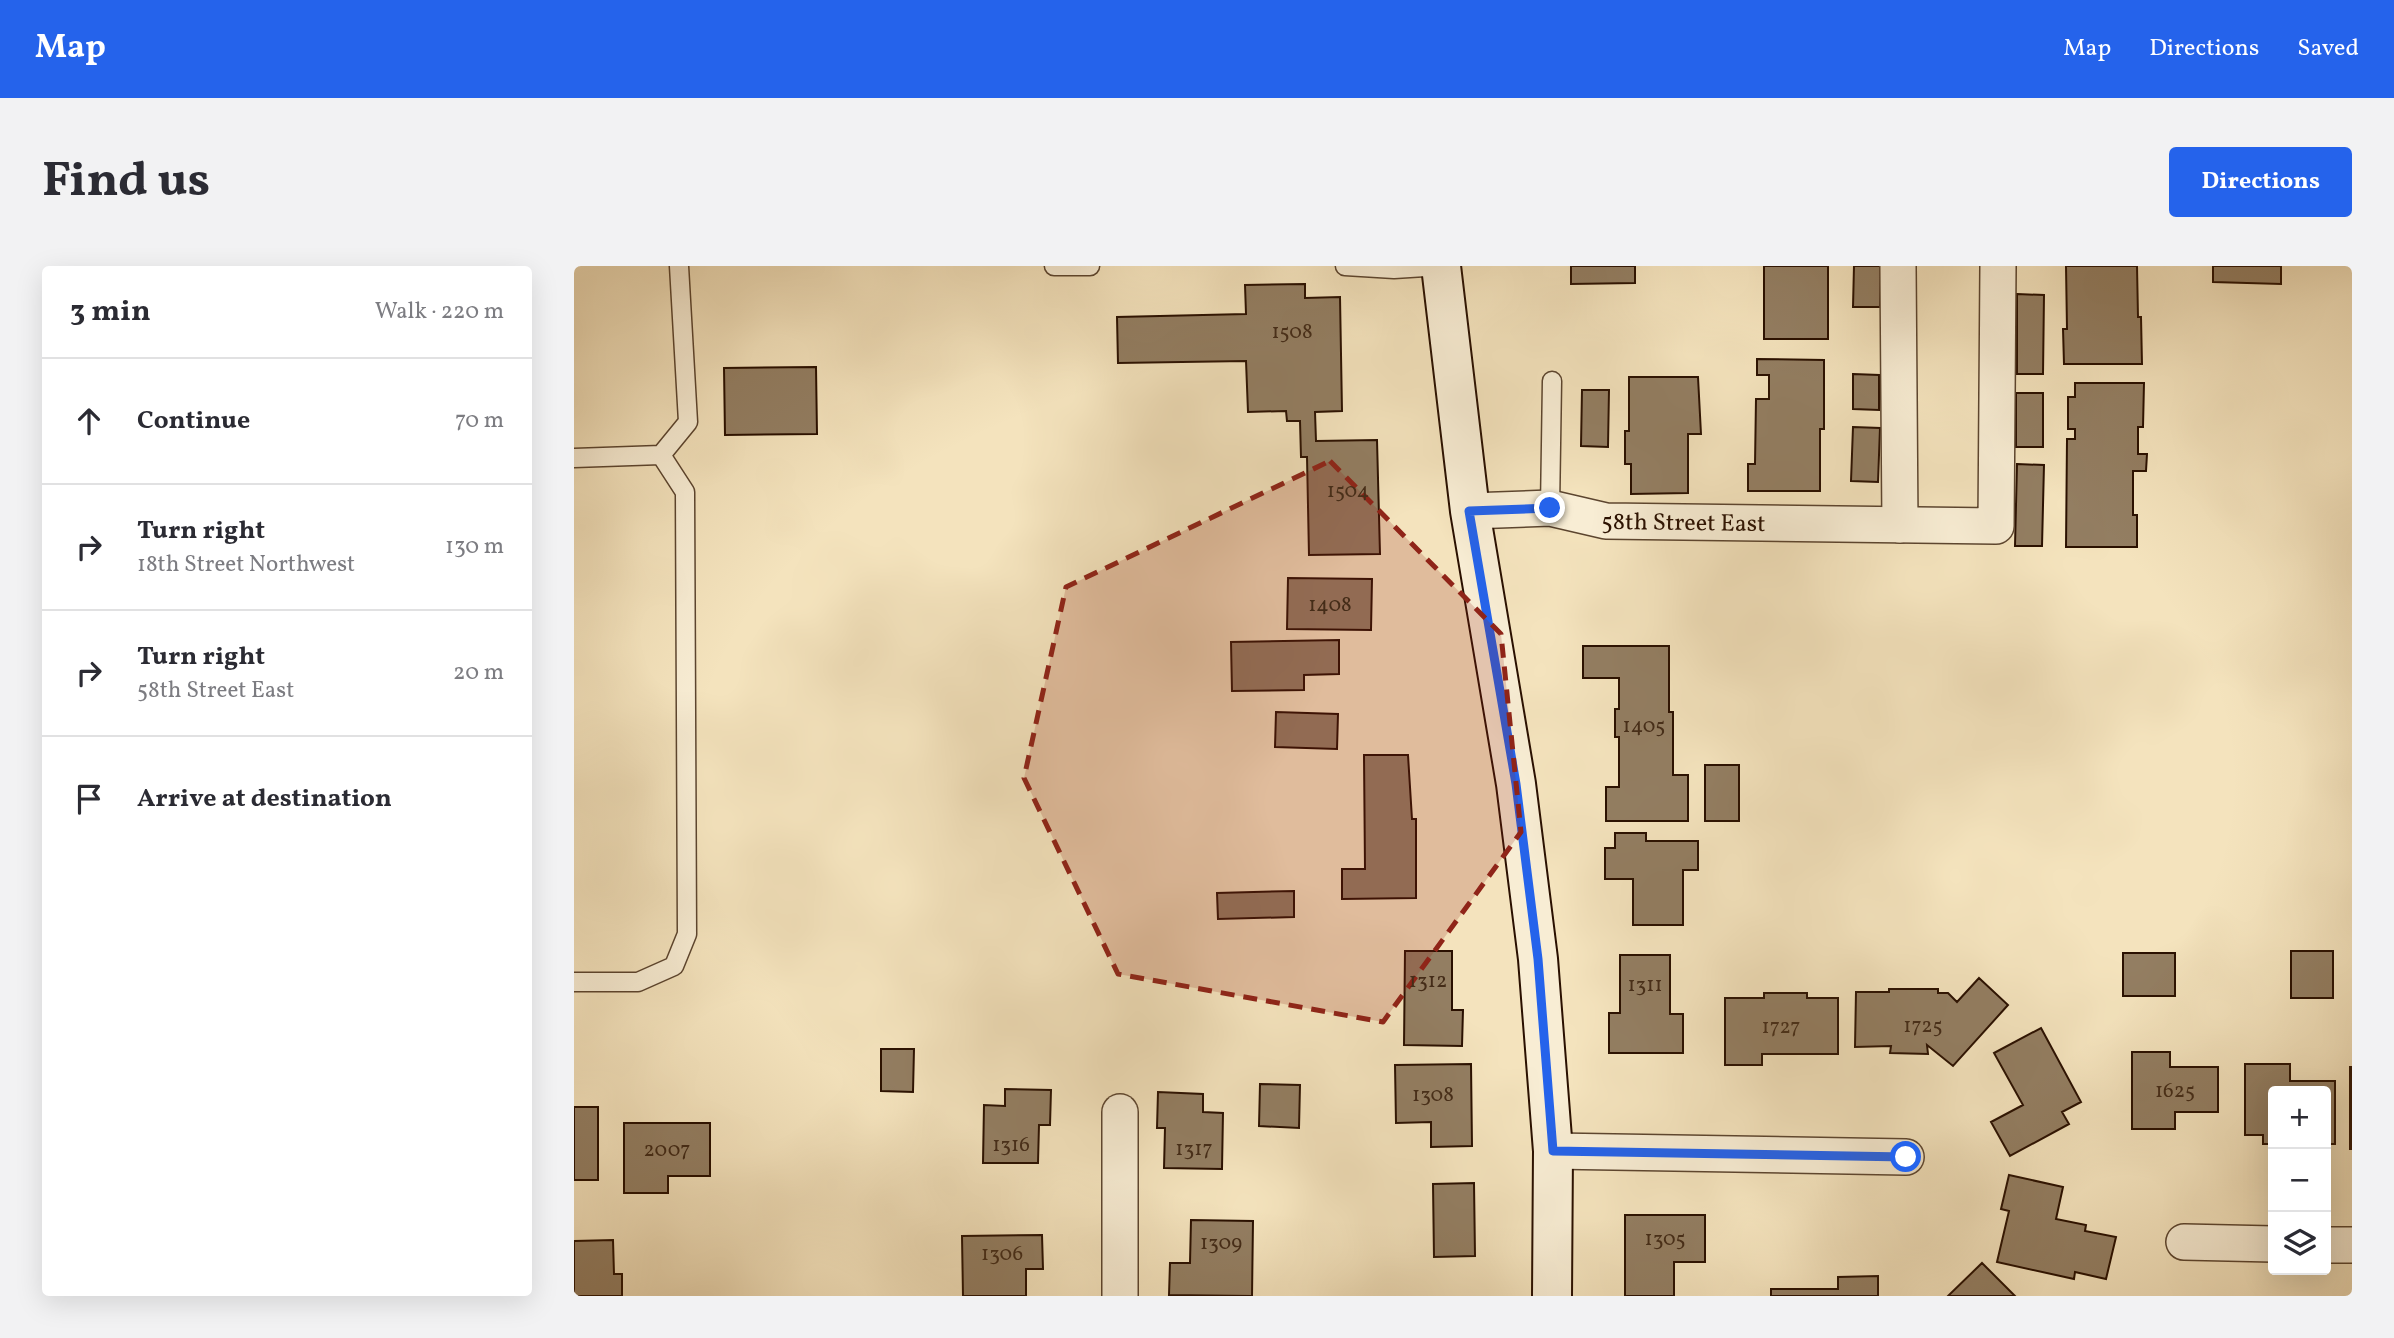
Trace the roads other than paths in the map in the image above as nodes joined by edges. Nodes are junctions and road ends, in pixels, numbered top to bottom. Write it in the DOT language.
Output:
graph roads {
  1 [pos="679,266"];
  2 [pos="1054,266"];
  3 [pos="1090,266"];
  4 [pos="1345,266"];
  5 [pos="1441,266"];
  6 [pos="1898,266"];
  7 [pos="1998,266"];
  8 [pos="1552,381"];
  9 [pos="661,455"];
  10 [pos="574,458"];
  11 [pos="1550,508"];
  12 [pos="1469,511"];
  13 [pos="1900,524"];
  14 [pos="574,982"];
  15 [pos="1120,1112"];
  16 [pos="1553,1151"];
  17 [pos="1906,1157"];
  18 [pos="2184,1242"];
  19 [pos="2268,1244"];
  20 [pos="2331,1245"];
  21 [pos="2352,1245"];
  22 [pos="1120,1296"];
  23 [pos="1552,1296"];
  1 -- 9 [label="lane"];
  2 -- 3 [label="lane"];
  4 -- 5 [label="lane"];
  5 -- 12 [label="street"];
  6 -- 13 [label="street"];
  7 -- 13 [label="street, 58th Street East"];
  8 -- 11 [label="lane"];
  9 -- 10 [label="lane"];
  9 -- 14 [label="lane"];
  11 -- 12 [label="street, 58th Street East"];
  11 -- 13 [label="street, 58th Street East"];
  12 -- 16 [label="street"];
  15 -- 22 [label="street"];
  16 -- 17 [label="street"];
  16 -- 23 [label="street"];
  18 -- 19 [label="street"];
  20 -- 21 [label="street"];
}
